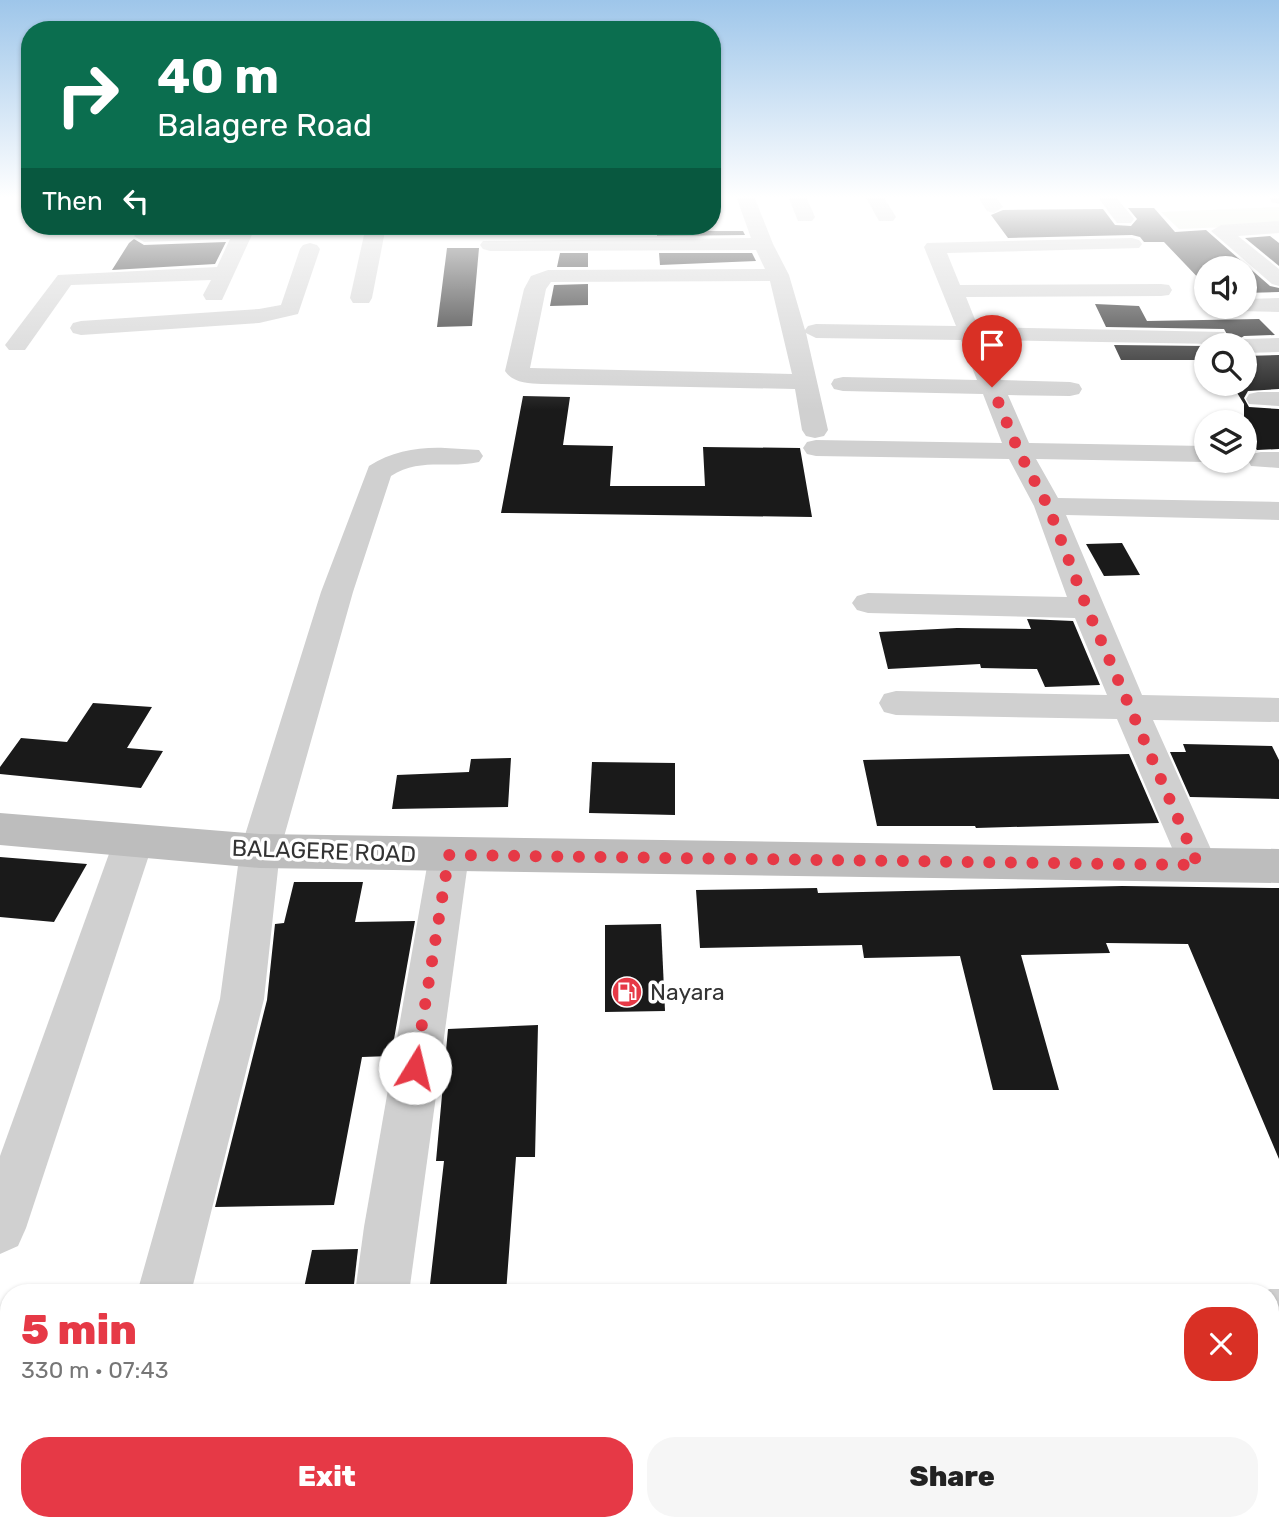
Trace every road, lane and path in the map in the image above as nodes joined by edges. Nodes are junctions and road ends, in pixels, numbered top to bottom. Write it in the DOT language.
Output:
graph roads {
  1 [pos="74,267"];
  2 [pos="228,267"];
  3 [pos="304,267"];
  4 [pos="367,267"];
  5 [pos="775,267"];
  6 [pos="942,267"];
  7 [pos="1264,267"];
  8 [pos="225,273"];
  9 [pos="779,275"];
  10 [pos="65,279"];
  11 [pos="1279,280"];
  12 [pos="1161,290"];
  13 [pos="951,291"];
  14 [pos="361,298"];
  15 [pos="1279,305"];
  16 [pos="1257,306"];
  17 [pos="201,321"];
  18 [pos="81,328"];
  19 [pos="816,331"];
  20 [pos="970,332"];
  21 [pos="1194,337"];
  22 [pos="17,345"];
  23 [pos="1279,345"];
  24 [pos="1257,346"];
  25 [pos="805,382"];
  26 [pos="843,384"];
  27 [pos="992,387"];
  28 [pos="1070,389"];
  29 [pos="1019,452"];
  30 [pos="1194,454"];
  31 [pos="470,456"];
  32 [pos="1048,506"];
  33 [pos="1279,511"];
  34 [pos="868,603"];
  35 [pos="1087,608"];
  36 [pos="896,703"];
  37 [pos="1130,708"];
  38 [pos="1279,710"];
  39 [pos="0,829"];
  40 [pos="134,840"];
  41 [pos="260,851"];
  42 [pos="449,855"];
  43 [pos="1198,865"];
  44 [pos="1279,866"];
  45 [pos="0,1228"];
  46 [pos="166,1284"];
  47 [pos="383,1284"];
  1 -- 10 [label="street"];
  2 -- 8 [label="street"];
  3 -- 17 [label="street"];
  4 -- 14 [label="street"];
  5 -- 9 [label="street"];
  6 -- 13 [label="street"];
  7 -- 11 [label="street"];
  8 -- 10 [label="street"];
  8 -- 17 [label="street"];
  9 -- 25 [label="street"];
  9 -- 25 [label="street"];
  10 -- 22 [label="street"];
  12 -- 13 [label="street"];
  13 -- 20 [label="street"];
  15 -- 16 [label="street"];
  17 -- 18 [label="street"];
  19 -- 20 [label="street"];
  20 -- 21 [label="street"];
  20 -- 27 [label="street"];
  23 -- 24 [label="street"];
  25 -- 29 [label="street"];
  26 -- 27 [label="street"];
  27 -- 28 [label="street"];
  27 -- 29 [label="street"];
  29 -- 30 [label="street"];
  29 -- 32 [label="street"];
  31 -- 41 [label="street"];
  32 -- 33 [label="street"];
  32 -- 35 [label="street"];
  34 -- 35 [label="street"];
  35 -- 37 [label="street"];
  36 -- 37 [label="street"];
  37 -- 38 [label="street"];
  37 -- 43 [label="street"];
  39 -- 40 [label="street, BALAGERE ROAD"];
  40 -- 41 [label="street, BALAGERE ROAD"];
  40 -- 45 [label="street"];
  41 -- 42 [label="street, BALAGERE ROAD"];
  41 -- 46 [label="street"];
  42 -- 43 [label="street, BALAGERE ROAD"];
  42 -- 47 [label="street"];
  43 -- 44 [label="street, BALAGERE ROAD"];
}
